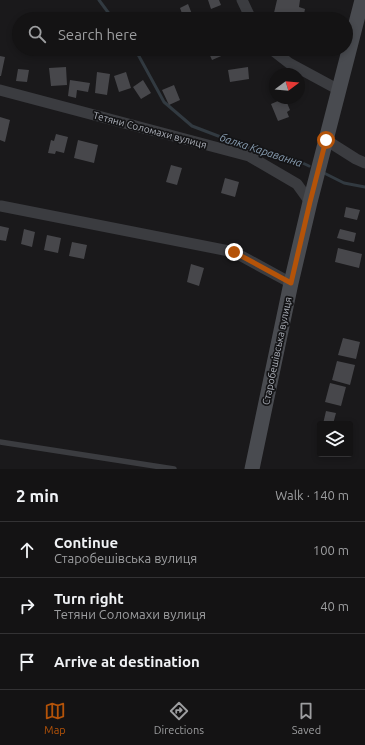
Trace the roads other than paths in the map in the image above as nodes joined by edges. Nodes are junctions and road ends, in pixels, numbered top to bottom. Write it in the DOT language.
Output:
graph roads {
  1 [pos="242,0"];
  2 [pos="362,0"];
  3 [pos="248,12"];
  4 [pos="353,34"];
  5 [pos="280,56"];
  6 [pos="347,56"];
  7 [pos="0,90"];
  8 [pos="338,90"];
  9 [pos="326,140"];
  10 [pos="365,163"];
  11 [pos="310,202"];
  12 [pos="1,206"];
  13 [pos="291,283"];
  14 [pos="0,442"];
  15 [pos="174,469"];
  16 [pos="252,469"];
  1 -- 3 [label="street"];
  2 -- 4 [label="main road, Старобешівська вулиця"];
  5 -- 8 [label="street"];
  6 -- 8 [label="main road, Старобешівська вулиця"];
  7 -- 11 [label="street, Тетяни Соломахи вулиця"];
  8 -- 9 [label="main road, Старобешівська вулиця"];
  9 -- 10 [label="street"];
  9 -- 11 [label="main road, Старобешівська вулиця"];
  11 -- 13 [label="main road, Старобешівська вулиця"];
  12 -- 13 [label="street"];
  13 -- 16 [label="main road, Старобешівська вулиця"];
  14 -- 15 [label="lane"];
}
